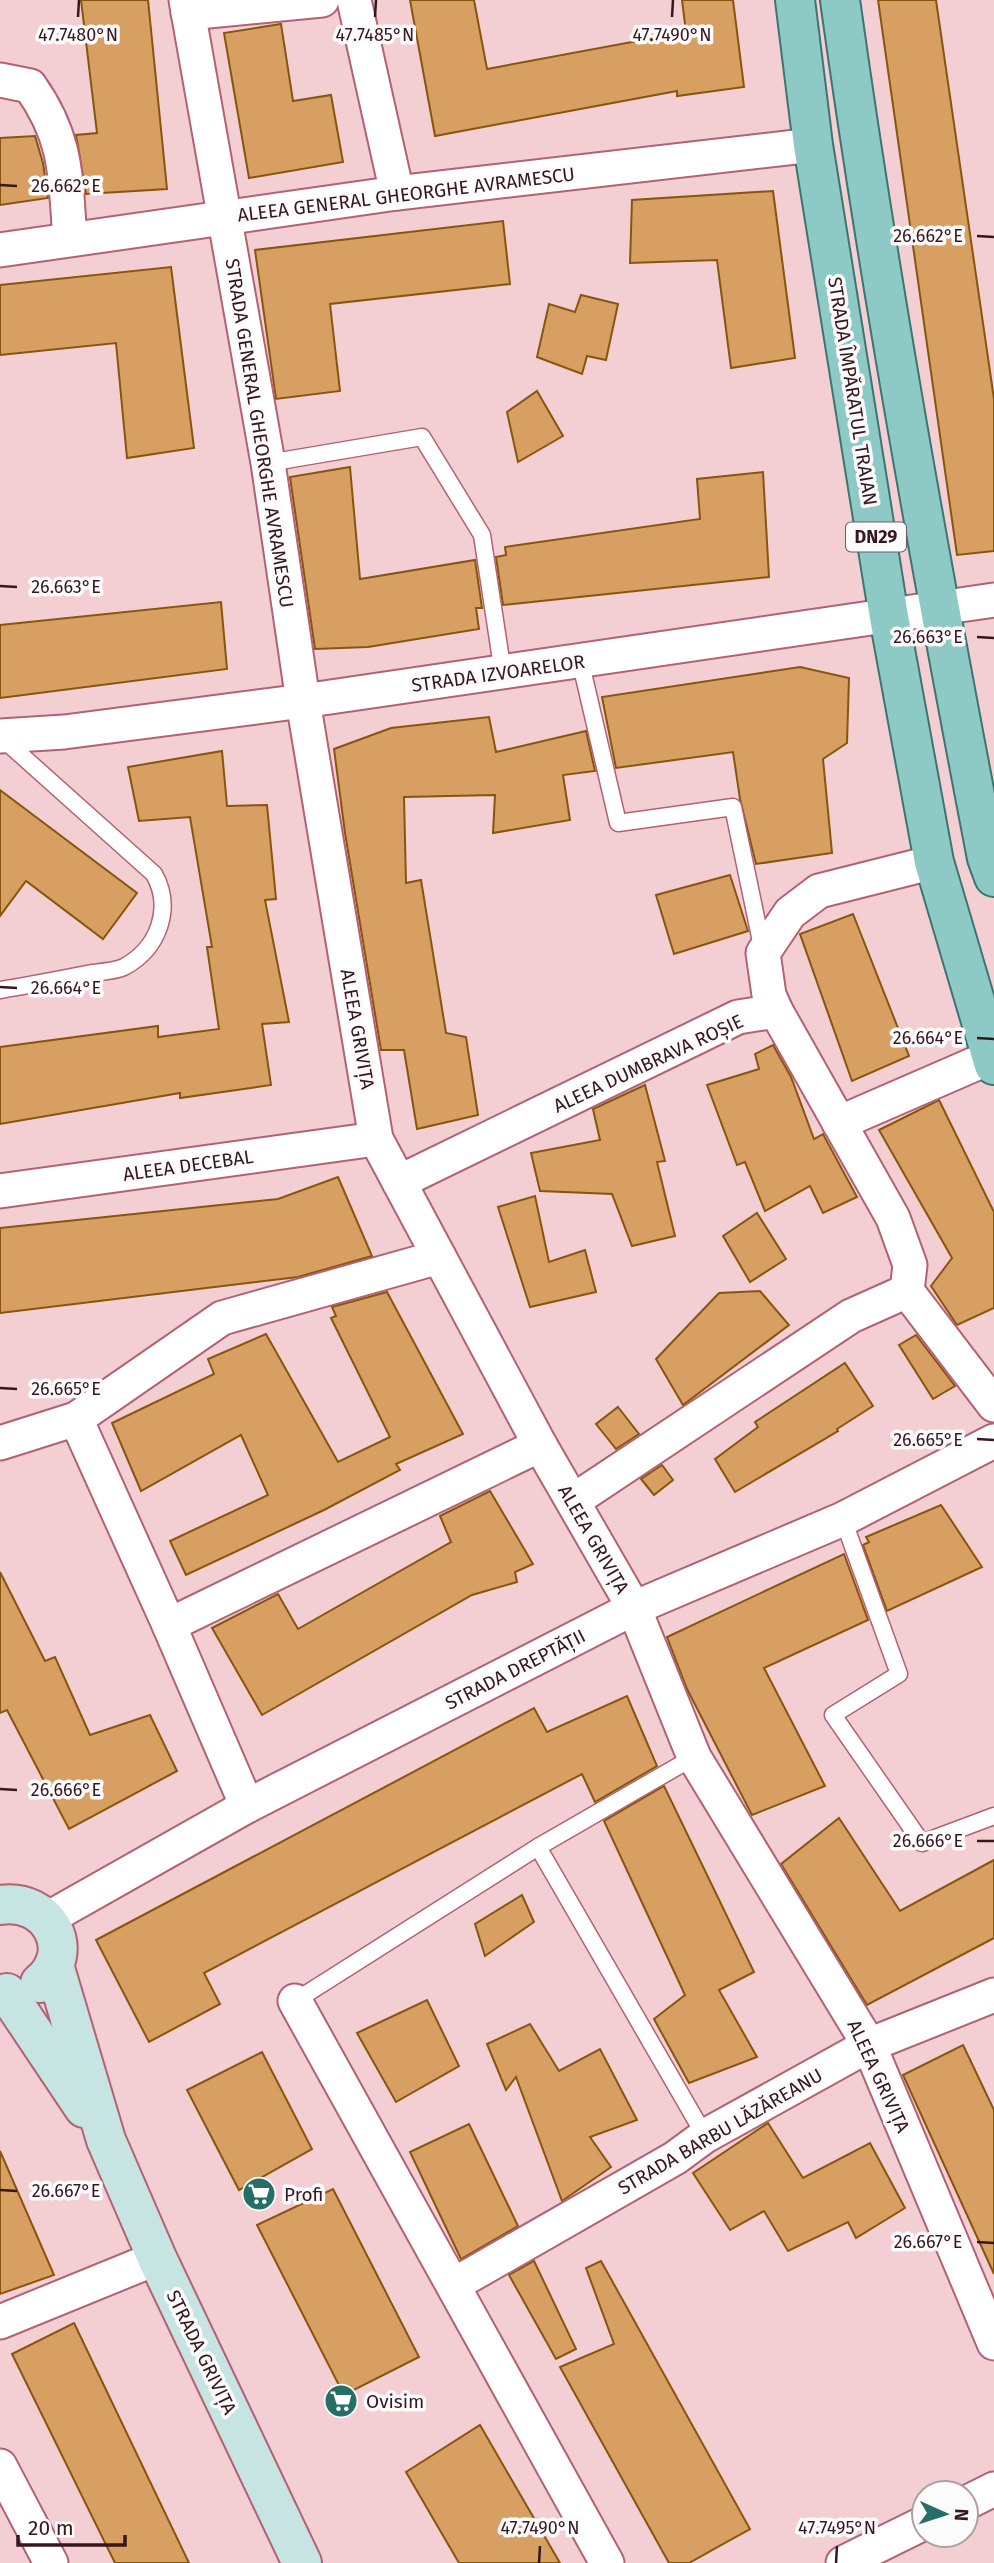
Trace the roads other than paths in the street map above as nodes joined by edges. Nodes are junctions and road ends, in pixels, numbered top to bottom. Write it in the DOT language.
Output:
graph roads {
  1 [pos="322,0"];
  2 [pos="354,0"];
  3 [pos="795,0"];
  4 [pos="840,0"];
  5 [pos="187,6"];
  6 [pos="0,80"];
  7 [pos="813,145"];
  8 [pos="397,193"];
  9 [pos="225,217"];
  10 [pos="70,239"];
  11 [pos="0,250"];
  12 [pos="268,463"];
  13 [pos="994,600"];
  14 [pos="939,610"];
  15 [pos="889,617"];
  16 [pos="580,660"];
  17 [pos="503,673"];
  18 [pos="303,701"];
  19 [pos="0,736"];
  20 [pos="934,862"];
  21 [pos="994,877"];
  22 [pos="763,953"];
  23 [pos="0,990"];
  24 [pos="776,1011"];
  25 [pos="993,1061"];
  26 [pos="839,1124"];
  27 [pos="376,1139"];
  28 [pos="399,1182"];
  29 [pos="0,1191"];
  30 [pos="439,1257"];
  31 [pos="907,1291"];
  32 [pos="994,1405"];
  33 [pos="76,1419"];
  34 [pos="994,1441"];
  35 [pos="0,1443"];
  36 [pos="541,1446"];
  37 [pos="573,1501"];
  38 [pos="844,1520"];
  39 [pos="634,1608"];
  40 [pos="169,1625"];
  41 [pos="694,1757"];
  42 [pos="247,1806"];
  43 [pos="994,1816"];
  44 [pos="538,1847"];
  45 [pos="0,1874"];
  46 [pos="25,1910"];
  47 [pos="54,1965"];
  48 [pos="3,1992"];
  49 [pos="994,1995"];
  50 [pos="295,2001"];
  51 [pos="869,2045"];
  52 [pos="705,2136"];
  53 [pos="106,2140"];
  54 [pos="157,2258"];
  55 [pos="455,2284"];
  56 [pos="0,2322"];
  57 [pos="994,2343"];
  58 [pos="0,2466"];
  59 [pos="910,2530"];
  60 [pos="51,2563"];
  61 [pos="302,2563"];
  62 [pos="607,2563"];
  63 [pos="843,2563"];
  1 -- 5 [label="street"];
  2 -- 8 [label="street"];
  3 -- 7 [label="main road, STRADA ÎMPĂRATUL TRAIAN / DN29"];
  4 -- 14 [label="main road, DN29"];
  5 -- 9 [label="street, STRADA GENERAL GHEORGHE AVRAMESCU"];
  6 -- 10 [label="street"];
  7 -- 8 [label="street, ALEEA GENERAL GHEORGHE AVRAMESCU"];
  7 -- 15 [label="main road, STRADA ÎMPĂRATUL TRAIAN / DN29"];
  8 -- 9 [label="street, ALEEA GENERAL GHEORGHE AVRAMESCU"];
  9 -- 10 [label="street, ALEEA GENERAL GHEORGHE AVRAMESCU"];
  9 -- 12 [label="street, STRADA GENERAL GHEORGHE AVRAMESCU"];
  10 -- 11 [label="street, ALEEA GENERAL GHEORGHE AVRAMESCU"];
  12 -- 17 [label="lane"];
  12 -- 18 [label="street, STRADA GENERAL GHEORGHE AVRAMESCU"];
  13 -- 14 [label="street, STRADA IZVOARELOR"];
  14 -- 15 [label="street, STRADA IZVOARELOR"];
  14 -- 21 [label="main road, DN29"];
  15 -- 16 [label="street, STRADA IZVOARELOR"];
  15 -- 20 [label="main road, STRADA ÎMPĂRATUL TRAIAN / DN29"];
  16 -- 17 [label="street, STRADA IZVOARELOR"];
  16 -- 22 [label="lane"];
  17 -- 18 [label="street, STRADA IZVOARELOR"];
  18 -- 19 [label="street, STRADA IZVOARELOR"];
  18 -- 27 [label="street, ALEEA GRIVIȚA"];
  19 -- 23 [label="lane"];
  20 -- 22 [label="street"];
  20 -- 25 [label="main road, STRADA ÎMPĂRATUL TRAIAN / DN29"];
  22 -- 24 [label="street"];
  24 -- 26 [label="street"];
  24 -- 28 [label="street, ALEEA DUMBRAVA ROȘIE"];
  25 -- 26 [label="street"];
  26 -- 31 [label="street"];
  27 -- 28 [label="street, ALEEA GRIVIȚA"];
  27 -- 29 [label="street, ALEEA DECEBAL"];
  28 -- 30 [label="street, ALEEA GRIVIȚA"];
  30 -- 33 [label="street"];
  30 -- 36 [label="street, ALEEA GRIVIȚA"];
  31 -- 32 [label="street"];
  31 -- 37 [label="street"];
  33 -- 35 [label="street"];
  33 -- 40 [label="street"];
  34 -- 38 [label="street, STRADA DREPTĂȚII"];
  36 -- 37 [label="street, ALEEA GRIVIȚA"];
  36 -- 40 [label="street"];
  37 -- 39 [label="street, ALEEA GRIVIȚA"];
  38 -- 39 [label="street, STRADA DREPTĂȚII"];
  38 -- 43 [label="lane"];
  39 -- 41 [label="street, ALEEA GRIVIȚA"];
  39 -- 42 [label="street, STRADA DREPTĂȚII"];
  40 -- 42 [label="street"];
  41 -- 44 [label="lane"];
  41 -- 51 [label="street, ALEEA GRIVIȚA"];
  42 -- 46 [label="street, STRADA DREPTĂȚII"];
  44 -- 50 [label="lane"];
  44 -- 52 [label="lane"];
  45 -- 46 [label="main road"];
  46 -- 47 [label="main road, STRADA GRIVIȚA"];
  47 -- 48 [label="main road"];
  47 -- 53 [label="main road, STRADA GRIVIȚA"];
  48 -- 53 [label="main road, STRADA GRIVIȚA"];
  49 -- 51 [label="street, STRADA BARBU LĂZĂREANU"];
  50 -- 55 [label="street"];
  51 -- 52 [label="street, STRADA BARBU LĂZĂREANU"];
  51 -- 57 [label="street, ALEEA GRIVIȚA"];
  52 -- 55 [label="street, STRADA BARBU LĂZĂREANU"];
  53 -- 54 [label="main road, STRADA GRIVIȚA"];
  54 -- 56 [label="street"];
  54 -- 61 [label="main road, STRADA GRIVIȚA"];
  55 -- 62 [label="street"];
  58 -- 60 [label="street"];
  59 -- 63 [label="street"];
}
